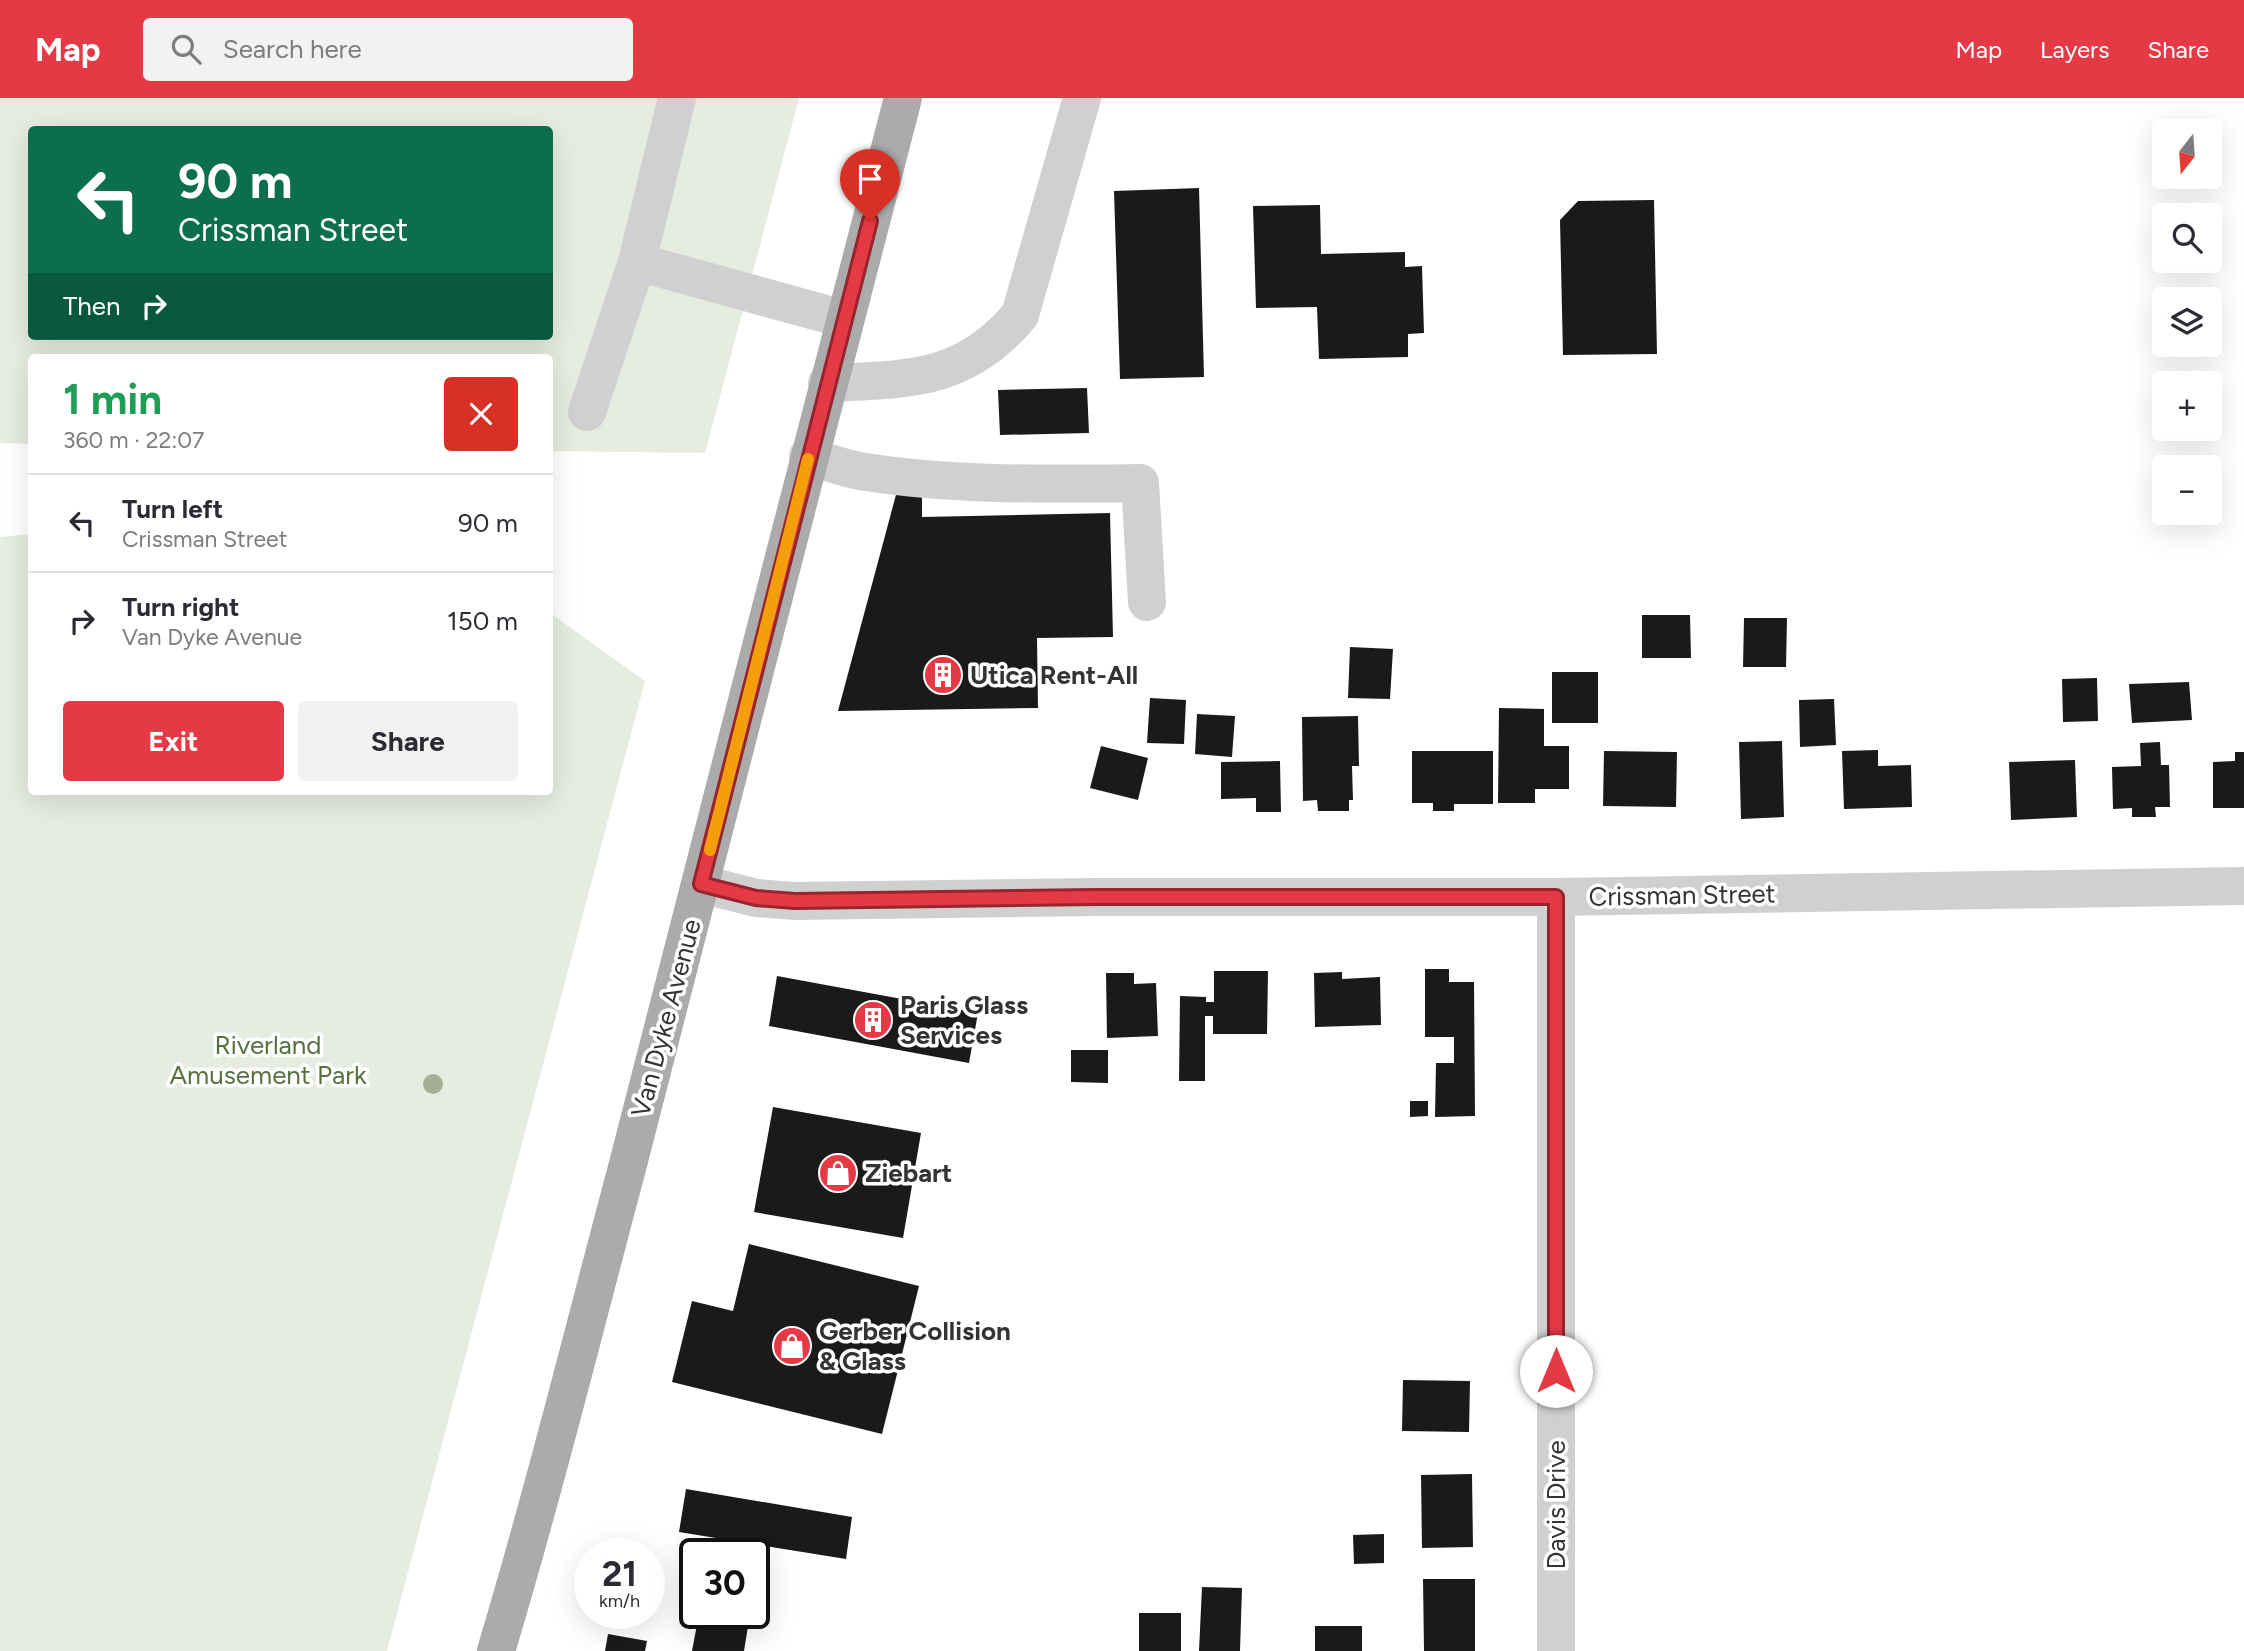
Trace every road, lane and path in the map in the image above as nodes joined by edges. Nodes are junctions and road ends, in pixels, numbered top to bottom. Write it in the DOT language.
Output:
graph roads {
  1 [pos="677,98"];
  2 [pos="903,98"];
  3 [pos="1082,98"];
  4 [pos="637,262"];
  5 [pos="844,319"];
  6 [pos="827,383"];
  7 [pos="587,412"];
  8 [pos="808,456"];
  9 [pos="1147,602"];
  10 [pos="701,884"];
  11 [pos="2244,886"];
  12 [pos="1556,897"];
  13 [pos="496,1651"];
  14 [pos="1556,1651"];
  1 -- 4 [label="street"];
  2 -- 5 [label="main road, Van Dyke Avenue"];
  3 -- 6 [label="street"];
  4 -- 5 [label="street"];
  4 -- 7 [label="street"];
  5 -- 6 [label="main road, Van Dyke Avenue"];
  6 -- 8 [label="main road, Van Dyke Avenue"];
  8 -- 9 [label="street"];
  8 -- 10 [label="main road, Van Dyke Avenue"];
  10 -- 12 [label="street, Crissman Street"];
  10 -- 13 [label="main road, Van Dyke Avenue"];
  11 -- 12 [label="street, Crissman Street"];
  12 -- 14 [label="street, Davis Drive"];
}
